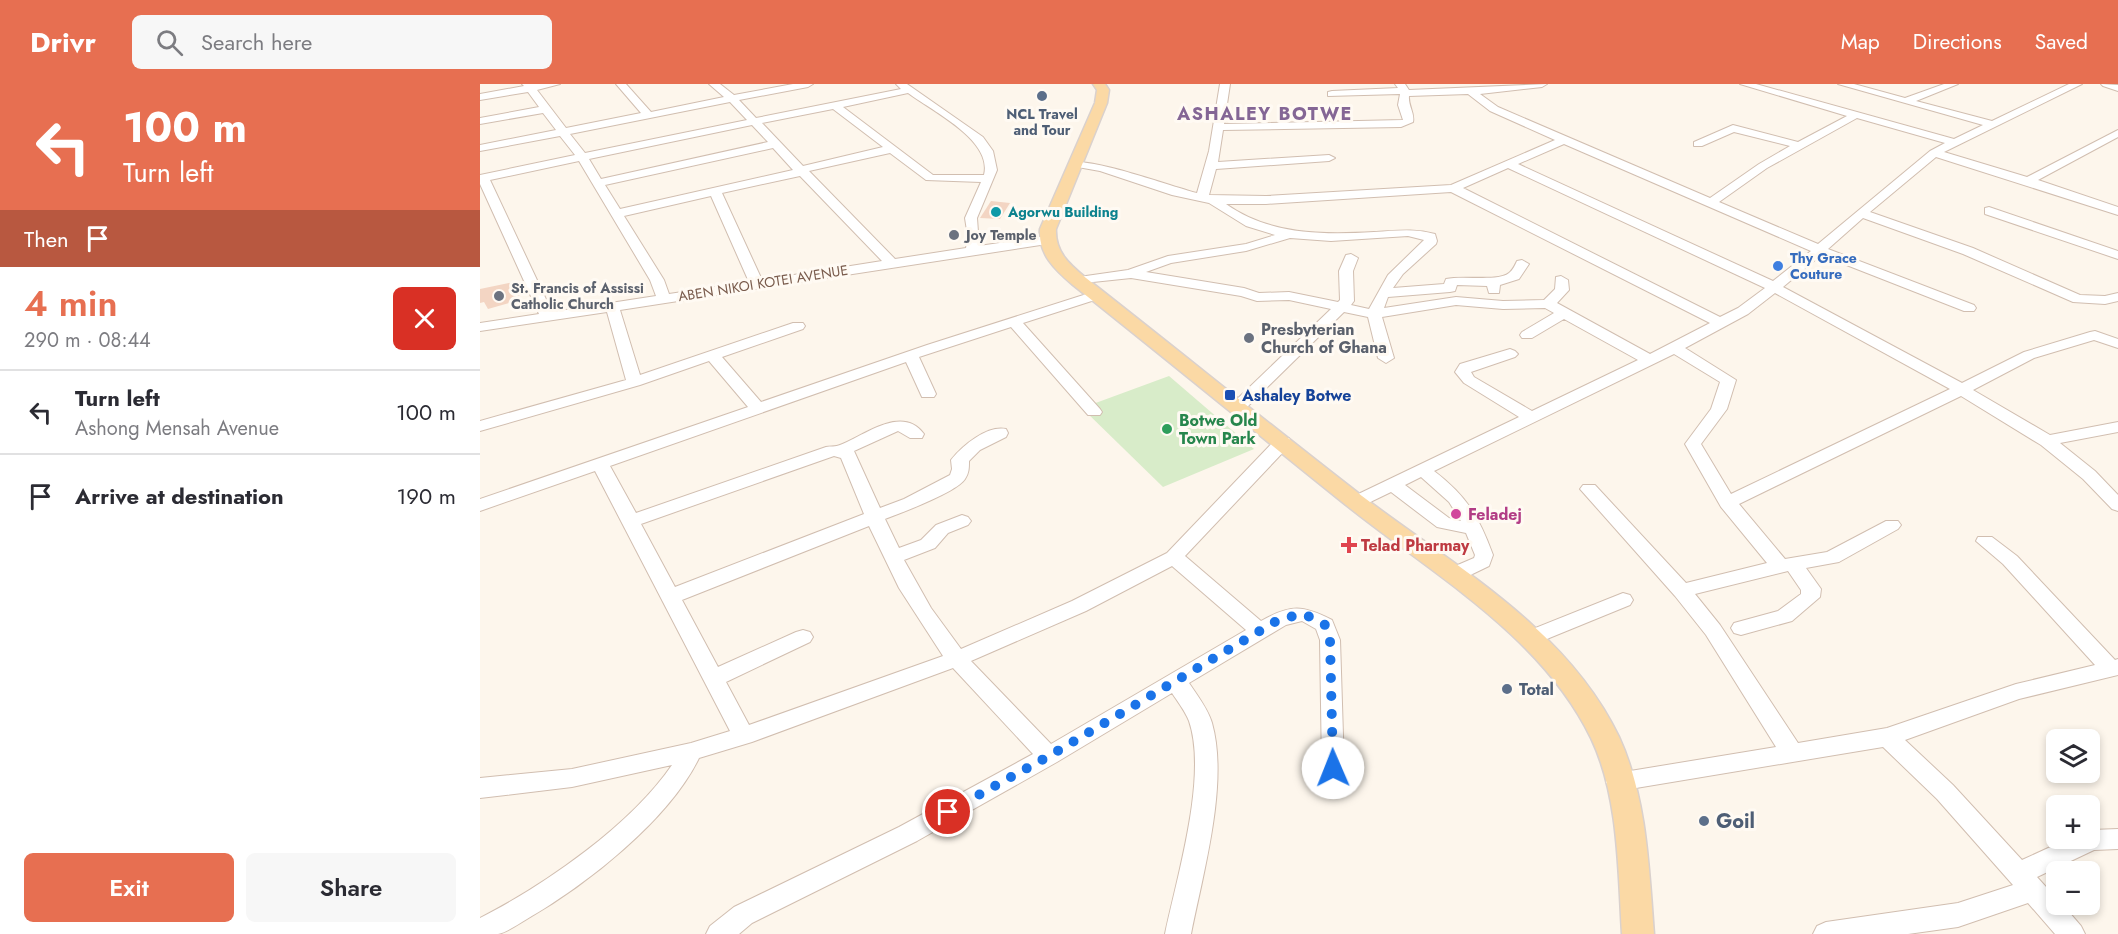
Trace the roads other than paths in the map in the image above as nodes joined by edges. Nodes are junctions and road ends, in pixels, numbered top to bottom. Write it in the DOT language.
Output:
graph roads {
  1 [pos="554,84"];
  2 [pos="621,84"];
  3 [pos="714,84"];
  4 [pos="808,84"];
  5 [pos="1099,84"];
  6 [pos="1225,84"];
  7 [pos="1542,84"];
  8 [pos="1745,84"];
  9 [pos="1844,84"];
  10 [pos="1950,84"];
  11 [pos="2077,84"];
  12 [pos="2106,84"];
  13 [pos="528,86"];
  14 [pos="905,87"];
  15 [pos="2118,88"];
  16 [pos="1403,90"];
  17 [pos="1471,92"];
  18 [pos="1332,94"];
  19 [pos="563,96"];
  20 [pos="480,97"];
  21 [pos="732,99"];
  22 [pos="1905,101"];
  23 [pos="835,105"];
  24 [pos="547,109"];
  25 [pos="1857,114"];
  26 [pos="648,115"];
  27 [pos="480,121"];
  28 [pos="752,122"];
  29 [pos="1991,124"];
  30 [pos="1219,127"];
  31 [pos="564,133"];
  32 [pos="2118,133"];
  33 [pos="1564,140"];
  34 [pos="1953,141"];
  35 [pos="774,144"];
  36 [pos="1698,144"];
  37 [pos="1801,146"];
  38 [pos="480,148"];
  39 [pos="891,149"];
  40 [pos="1934,153"];
  41 [pos="582,157"];
  42 [pos="1329,159"];
  43 [pos="1076,164"];
  44 [pos="1508,164"];
  45 [pos="1212,166"];
  46 [pos="800,171"];
  47 [pos="482,178"];
  48 [pos="989,179"];
  49 [pos="2028,181"];
  50 [pos="598,183"];
  51 [pos="1453,188"];
  52 [pos="716,193"];
  53 [pos="1208,199"];
  54 [pos="1712,202"];
  55 [pos="1989,211"];
  56 [pos="2118,211"];
  57 [pos="1861,213"];
  58 [pos="616,214"];
  59 [pos="1285,236"];
  60 [pos="1047,240"];
  61 [pos="1820,250"];
  62 [pos="972,251"];
  63 [pos="2118,255"];
  64 [pos="1351,258"];
  65 [pos="891,264"];
  66 [pos="1522,264"];
  67 [pos="1131,274"];
  68 [pos="1561,280"];
  69 [pos="1079,281"];
  70 [pos="756,284"];
  71 [pos="1774,287"];
  72 [pos="1383,293"];
  73 [pos="1096,295"];
  74 [pos="1453,295"];
  75 [pos="2118,297"];
  76 [pos="664,298"];
  77 [pos="1548,304"];
  78 [pos="612,306"];
  79 [pos="1340,308"];
  80 [pos="1969,308"];
  81 [pos="1565,312"];
  82 [pos="1374,314"];
  83 [pos="547,316"];
  84 [pos="1013,321"];
  85 [pos="1721,323"];
  86 [pos="798,326"];
  87 [pos="480,327"];
  88 [pos="1527,335"];
  89 [pos="2118,344"];
  90 [pos="1675,348"];
  91 [pos="1510,354"];
  92 [pos="711,355"];
  93 [pos="911,356"];
  94 [pos="1386,358"];
  95 [pos="1650,360"];
  96 [pos="634,382"];
  97 [pos="1961,389"];
  98 [pos="928,394"];
  99 [pos="1239,406"];
  100 [pos="759,410"];
  101 [pos="1094,412"];
  102 [pos="1531,417"];
  103 [pos="480,426"];
  104 [pos="2118,428"];
  105 [pos="1000,433"];
  106 [pos="916,435"];
  107 [pos="2047,441"];
  108 [pos="1283,442"];
  109 [pos="842,451"];
  110 [pos="600,463"];
  111 [pos="1422,470"];
  112 [pos="1392,484"];
  113 [pos="1589,489"];
  114 [pos="1356,502"];
  115 [pos="1727,503"];
  116 [pos="2118,505"];
  117 [pos="480,506"];
  118 [pos="874,517"];
  119 [pos="632,521"];
  120 [pos="962,521"];
  121 [pos="1892,525"];
  122 [pos="1474,529"];
  123 [pos="1984,541"];
  124 [pos="1174,556"];
  125 [pos="894,557"];
  126 [pos="1787,566"];
  127 [pos="1453,575"];
  128 [pos="1682,591"];
  129 [pos="672,596"];
  130 [pos="1623,600"];
  131 [pos="1741,628"];
  132 [pos="1260,631"];
  133 [pos="802,637"];
  134 [pos="1530,638"];
  135 [pos="957,659"];
  136 [pos="2114,667"];
  137 [pos="714,678"];
  138 [pos="1175,680"];
  139 [pos="744,736"];
  140 [pos="1888,737"];
  141 [pos="691,752"];
  142 [pos="1793,754"];
  143 [pos="1049,756"];
  144 [pos="1333,768"];
  145 [pos="1618,782"];
  146 [pos="480,788"];
  147 [pos="2118,838"];
  148 [pos="2025,882"];
  149 [pos="490,930"];
  150 [pos="719,934"];
  151 [pos="1178,934"];
  152 [pos="1638,934"];
  153 [pos="1826,934"];
  154 [pos="2072,934"];
  1 -- 13 [label="street"];
  1 -- 19 [label="street"];
  2 -- 26 [label="street"];
  3 -- 21 [label="street"];
  4 -- 21 [label="street"];
  5 -- 43 [label="main road"];
  6 -- 30 [label="street"];
  7 -- 17 [label="street"];
  8 -- 25 [label="street"];
  9 -- 22 [label="street"];
  10 -- 22 [label="street"];
  11 -- 29 [label="street"];
  12 -- 15 [label="street"];
  13 -- 20 [label="street"];
  13 -- 24 [label="street"];
  14 -- 23 [label="street"];
  14 -- 48 [label="street"];
  16 -- 17 [label="street"];
  16 -- 18 [label="street"];
  16 -- 30 [label="street"];
  17 -- 33 [label="street"];
  21 -- 26 [label="street"];
  21 -- 28 [label="street"];
  22 -- 29 [label="street"];
  23 -- 28 [label="street"];
  23 -- 39 [label="street"];
  24 -- 27 [label="street"];
  24 -- 31 [label="street"];
  25 -- 34 [label="street"];
  25 -- 37 [label="street"];
  26 -- 31 [label="street"];
  28 -- 35 [label="street"];
  28 -- 41 [label="street"];
  29 -- 34 [label="street"];
  30 -- 45 [label="street"];
  31 -- 38 [label="street"];
  31 -- 41 [label="street"];
  32 -- 49 [label="street"];
  33 -- 44 [label="street"];
  33 -- 54 [label="street"];
  34 -- 40 [label="street"];
  35 -- 46 [label="street"];
  35 -- 50 [label="street"];
  36 -- 37 [label="street"];
  37 -- 54 [label="street"];
  39 -- 46 [label="street"];
  39 -- 48 [label="street"];
  40 -- 49 [label="street"];
  40 -- 57 [label="street"];
  41 -- 47 [label="street"];
  41 -- 50 [label="street"];
  42 -- 45 [label="street"];
  43 -- 53 [label="street"];
  43 -- 60 [label="main road"];
  44 -- 51 [label="street"];
  44 -- 71 [label="street"];
  45 -- 53 [label="street"];
  46 -- 52 [label="street"];
  46 -- 65 [label="street"];
  47 -- 83 [label="street"];
  48 -- 62 [label="street"];
  49 -- 56 [label="street"];
  50 -- 58 [label="street"];
  51 -- 53 [label="street"];
  51 -- 85 [label="street"];
  52 -- 58 [label="street"];
  52 -- 70 [label="street"];
  53 -- 59 [label="street"];
  54 -- 61 [label="street"];
  55 -- 63 [label="street"];
  57 -- 61 [label="street"];
  57 -- 75 [label="street"];
  58 -- 76 [label="street"];
  59 -- 67 [label="street"];
  59 -- 72 [label="street"];
  60 -- 62 [label="street, ABEN NIKOI KOTEI AVENUE"];
  60 -- 69 [label="main road"];
  61 -- 71 [label="street"];
  61 -- 80 [label="street"];
  62 -- 65 [label="street, ABEN NIKOI KOTEI AVENUE"];
  64 -- 79 [label="street"];
  65 -- 70 [label="street, ABEN NIKOI KOTEI AVENUE"];
  66 -- 74 [label="street"];
  67 -- 69 [label="street"];
  67 -- 79 [label="street"];
  68 -- 77 [label="street"];
  69 -- 73 [label="main road"];
  70 -- 76 [label="street, ABEN NIKOI KOTEI AVENUE"];
  71 -- 85 [label="street"];
  71 -- 97 [label="street"];
  72 -- 74 [label="street"];
  72 -- 82 [label="street"];
  73 -- 84 [label="street"];
  73 -- 99 [label="main road"];
  74 -- 77 [label="street"];
  74 -- 82 [label="street"];
  76 -- 78 [label="street, ABEN NIKOI KOTEI AVENUE"];
  77 -- 81 [label="street"];
  78 -- 83 [label="street, ABEN NIKOI KOTEI AVENUE"];
  78 -- 96 [label="street"];
  79 -- 82 [label="street"];
  79 -- 99 [label="street"];
  81 -- 88 [label="street"];
  81 -- 95 [label="street"];
  82 -- 94 [label="street"];
  83 -- 87 [label="street, ABEN NIKOI KOTEI AVENUE"];
  84 -- 93 [label="street"];
  84 -- 101 [label="street"];
  85 -- 90 [label="street"];
  86 -- 92 [label="street"];
  89 -- 97 [label="street"];
  90 -- 95 [label="street"];
  90 -- 115 [label="street"];
  91 -- 102 [label="street"];
  92 -- 96 [label="street"];
  92 -- 100 [label="street"];
  93 -- 98 [label="street"];
  93 -- 100 [label="street"];
  95 -- 102 [label="street"];
  96 -- 103 [label="street"];
  97 -- 107 [label="street"];
  97 -- 115 [label="street"];
  99 -- 108 [label="main road"];
  100 -- 110 [label="street"];
  102 -- 111 [label="street"];
  104 -- 107 [label="street"];
  105 -- 118 [label="street"];
  106 -- 109 [label="street"];
  107 -- 116 [label="street"];
  108 -- 114 [label="main road"];
  108 -- 124 [label="street"];
  109 -- 118 [label="street"];
  109 -- 119 [label="street"];
  110 -- 117 [label="street"];
  110 -- 119 [label="street"];
  111 -- 112 [label="street"];
  111 -- 122 [label="street"];
  112 -- 114 [label="street"];
  112 -- 122 [label="street"];
  113 -- 128 [label="street"];
  114 -- 127 [label="main road"];
  115 -- 126 [label="street"];
  118 -- 125 [label="street"];
  118 -- 129 [label="street"];
  119 -- 129 [label="street"];
  120 -- 125 [label="street"];
  121 -- 126 [label="street"];
  122 -- 127 [label="street"];
  123 -- 136 [label="street"];
  124 -- 132 [label="street"];
  124 -- 135 [label="street"];
  125 -- 135 [label="street"];
  126 -- 128 [label="street"];
  126 -- 131 [label="street"];
  127 -- 134 [label="main road"];
  128 -- 142 [label="street"];
  129 -- 137 [label="street"];
  130 -- 134 [label="street"];
  132 -- 138 [label="street"];
  132 -- 144 [label="street"];
  133 -- 137 [label="street"];
  134 -- 145 [label="main road"];
  135 -- 139 [label="street"];
  135 -- 143 [label="street"];
  136 -- 140 [label="street"];
  137 -- 139 [label="street"];
  138 -- 143 [label="street"];
  138 -- 151 [label="street"];
  139 -- 141 [label="street"];
  140 -- 142 [label="street"];
  140 -- 148 [label="street"];
  141 -- 146 [label="street"];
  141 -- 149 [label="street"];
  142 -- 145 [label="street"];
  143 -- 150 [label="street"];
  145 -- 152 [label="main road"];
  147 -- 148 [label="street"];
  148 -- 153 [label="street"];
  148 -- 154 [label="street"];
}
